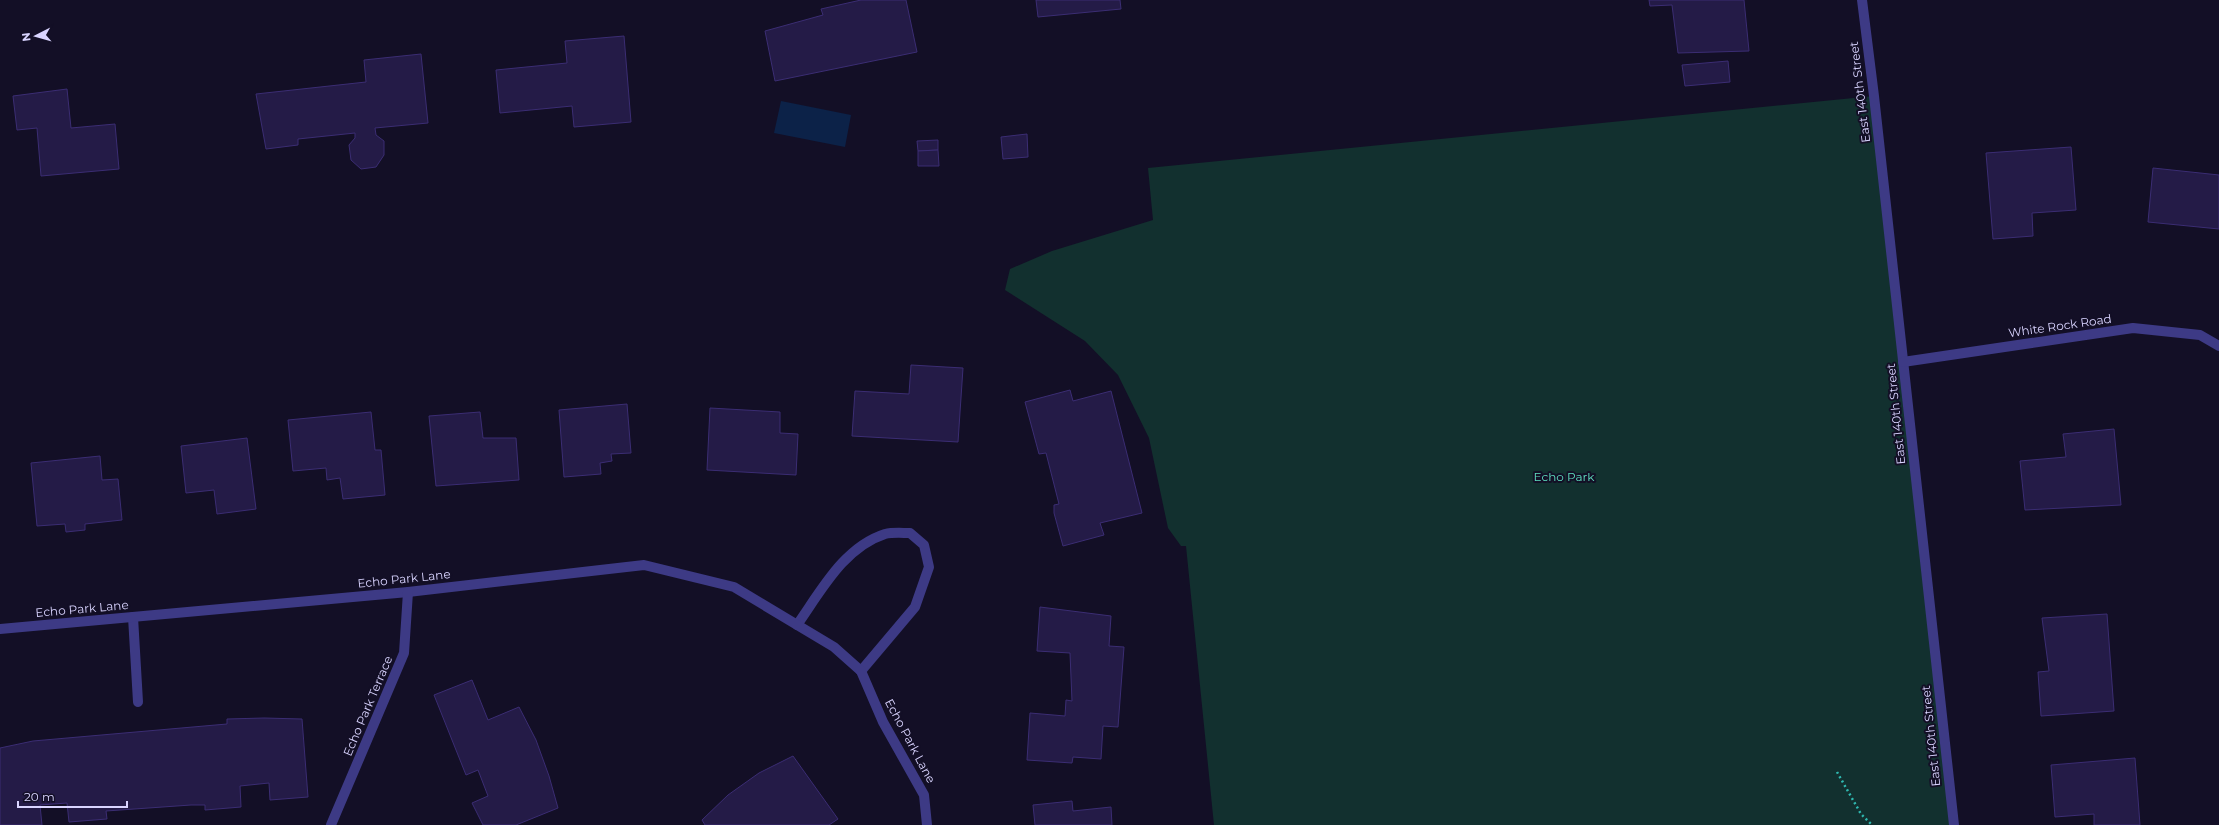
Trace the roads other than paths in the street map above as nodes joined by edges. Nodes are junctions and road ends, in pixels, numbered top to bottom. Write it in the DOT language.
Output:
graph roads {
  1 [pos="1862,0"];
  2 [pos="2219,346"];
  3 [pos="1903,362"];
  4 [pos="408,592"];
  5 [pos="132,617"];
  6 [pos="797,625"];
  7 [pos="0,629"];
  8 [pos="861,671"];
  9 [pos="138,702"];
  10 [pos="331,825"];
  11 [pos="927,825"];
  12 [pos="1954,825"];
  1 -- 3 [label="street, East 140th Street"];
  2 -- 3 [label="street, White Rock Road"];
  3 -- 12 [label="street, East 140th Street"];
  4 -- 5 [label="street, Echo Park Lane"];
  4 -- 6 [label="street, Echo Park Lane"];
  4 -- 10 [label="street, Echo Park Terrace"];
  5 -- 7 [label="street, Echo Park Lane"];
  5 -- 9 [label="street"];
  6 -- 8 [label="street, Echo Park Lane"];
  6 -- 8 [label="street"];
  8 -- 11 [label="street, Echo Park Lane"];
}
